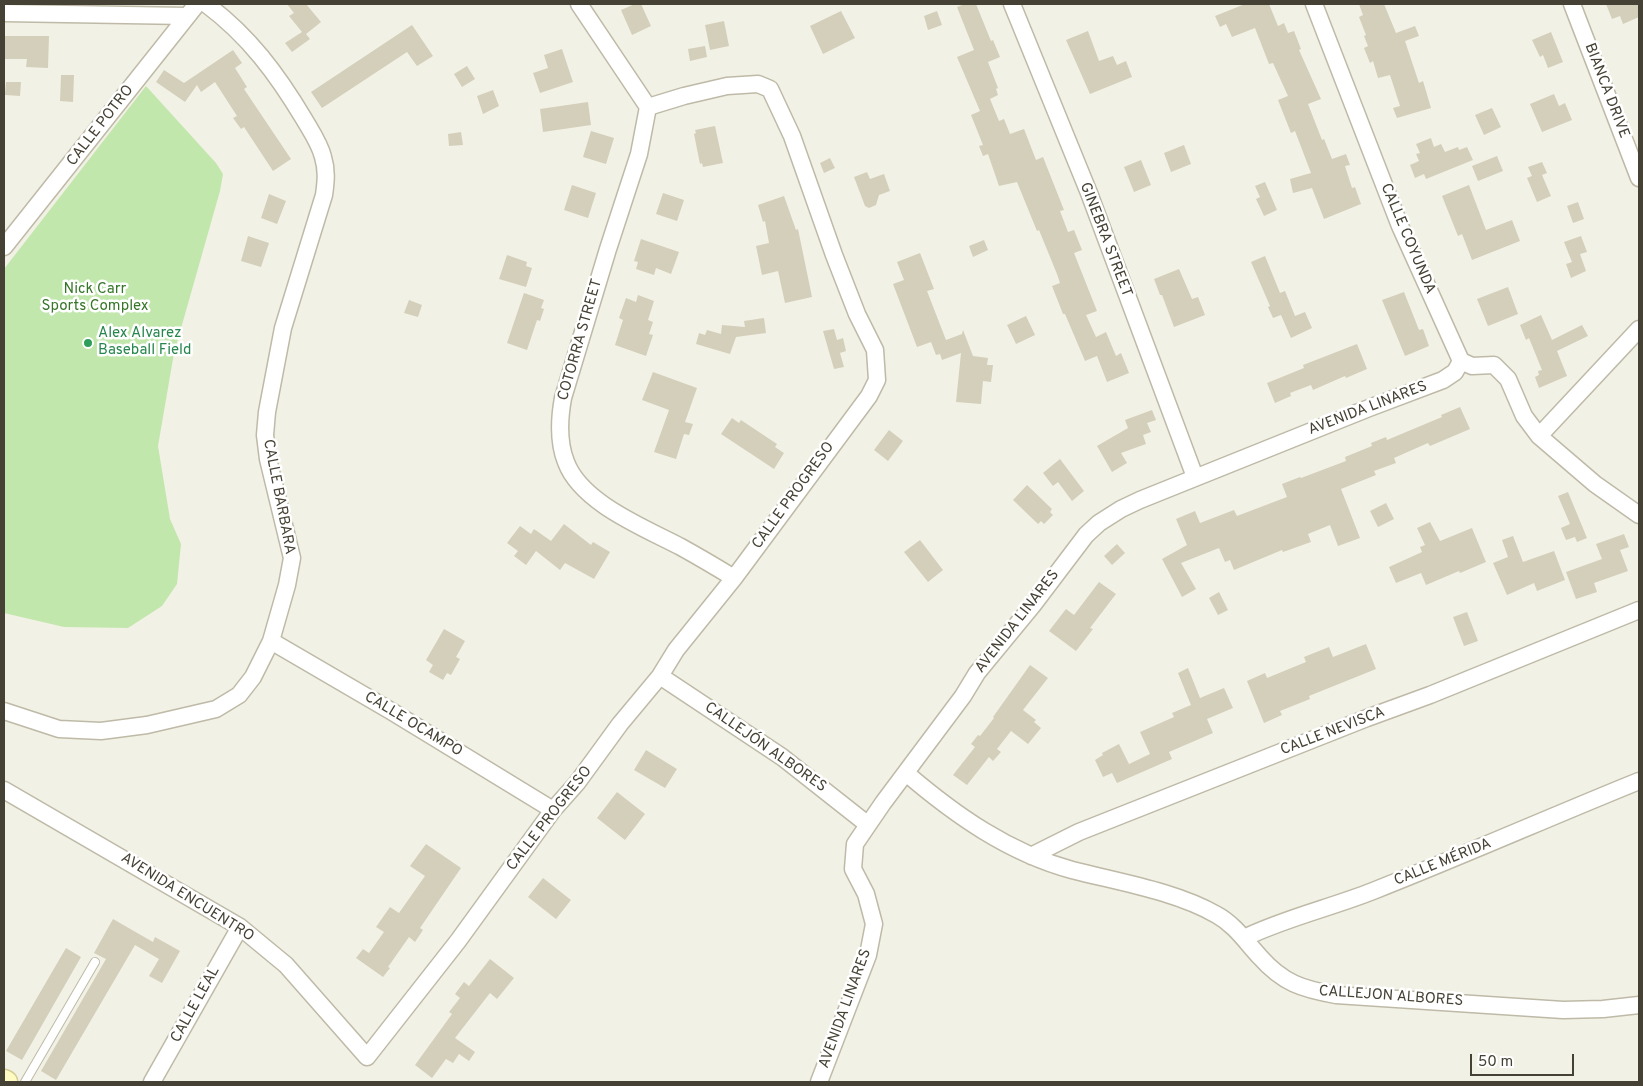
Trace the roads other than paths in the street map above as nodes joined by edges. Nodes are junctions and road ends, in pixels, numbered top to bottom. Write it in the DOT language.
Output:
graph roads {
  1 [pos="206,4"];
  2 [pos="578,4"];
  3 [pos="1012,4"];
  4 [pos="1314,4"];
  5 [pos="1572,4"];
  6 [pos="192,10"];
  7 [pos="4,13"];
  8 [pos="648,107"];
  9 [pos="1636,158"];
  10 [pos="1639,178"];
  11 [pos="4,247"];
  12 [pos="1639,329"];
  13 [pos="1461,360"];
  14 [pos="1539,436"];
  15 [pos="1195,477"];
  16 [pos="1639,515"];
  17 [pos="734,578"];
  18 [pos="1638,613"];
  19 [pos="271,641"];
  20 [pos="660,676"];
  21 [pos="4,711"];
  22 [pos="906,773"];
  23 [pos="1639,781"];
  24 [pos="4,790"];
  25 [pos="553,810"];
  26 [pos="867,824"];
  27 [pos="1031,856"];
  28 [pos="240,927"];
  29 [pos="1244,938"];
  30 [pos="96,962"];
  31 [pos="1639,1005"];
  32 [pos="368,1057"];
  33 [pos="25,1082"];
  34 [pos="152,1082"];
  35 [pos="819,1082"];
  1 -- 19 [label="street, CALLE BARBARA"];
  2 -- 8 [label="street"];
  3 -- 15 [label="street, GINEBRA STREET"];
  4 -- 13 [label="street, CALLE COYUNDA"];
  5 -- 9 [label="street, BIANCA DRIVE"];
  6 -- 7 [label="street"];
  6 -- 11 [label="street, CALLE POTRO"];
  8 -- 17 [label="street, COTORRA STREET"];
  8 -- 17 [label="street, CALLE PROGRESO"];
  9 -- 10 [label="street, BIANCA DRIVE"];
  12 -- 14 [label="street"];
  13 -- 14 [label="street"];
  13 -- 15 [label="street, AVENIDA LINARES"];
  14 -- 16 [label="street"];
  15 -- 22 [label="street, AVENIDA LINARES"];
  17 -- 20 [label="street, CALLE PROGRESO"];
  18 -- 27 [label="street, CALLE NEVISCA"];
  19 -- 21 [label="street, CALLE BARBARA"];
  19 -- 25 [label="street, CALLE OCAMPO"];
  20 -- 25 [label="street, CALLE PROGRESO"];
  20 -- 26 [label="street, CALLEJÓN ALBORES"];
  22 -- 26 [label="street, AVENIDA LINARES"];
  22 -- 27 [label="street, CALLEJON ALBORES"];
  23 -- 29 [label="street, CALLE MÉRIDA"];
  24 -- 28 [label="street, AVENIDA ENCUENTRO"];
  25 -- 32 [label="street, CALLE PROGRESO"];
  26 -- 35 [label="street, AVENIDA LINARES"];
  27 -- 29 [label="street, CALLEJON ALBORES"];
  28 -- 32 [label="street, AVENIDA ENCUENTRO"];
  28 -- 34 [label="street, CALLE LEAL"];
  29 -- 31 [label="street, CALLEJON ALBORES"];
  30 -- 33 [label="lane"];
}
